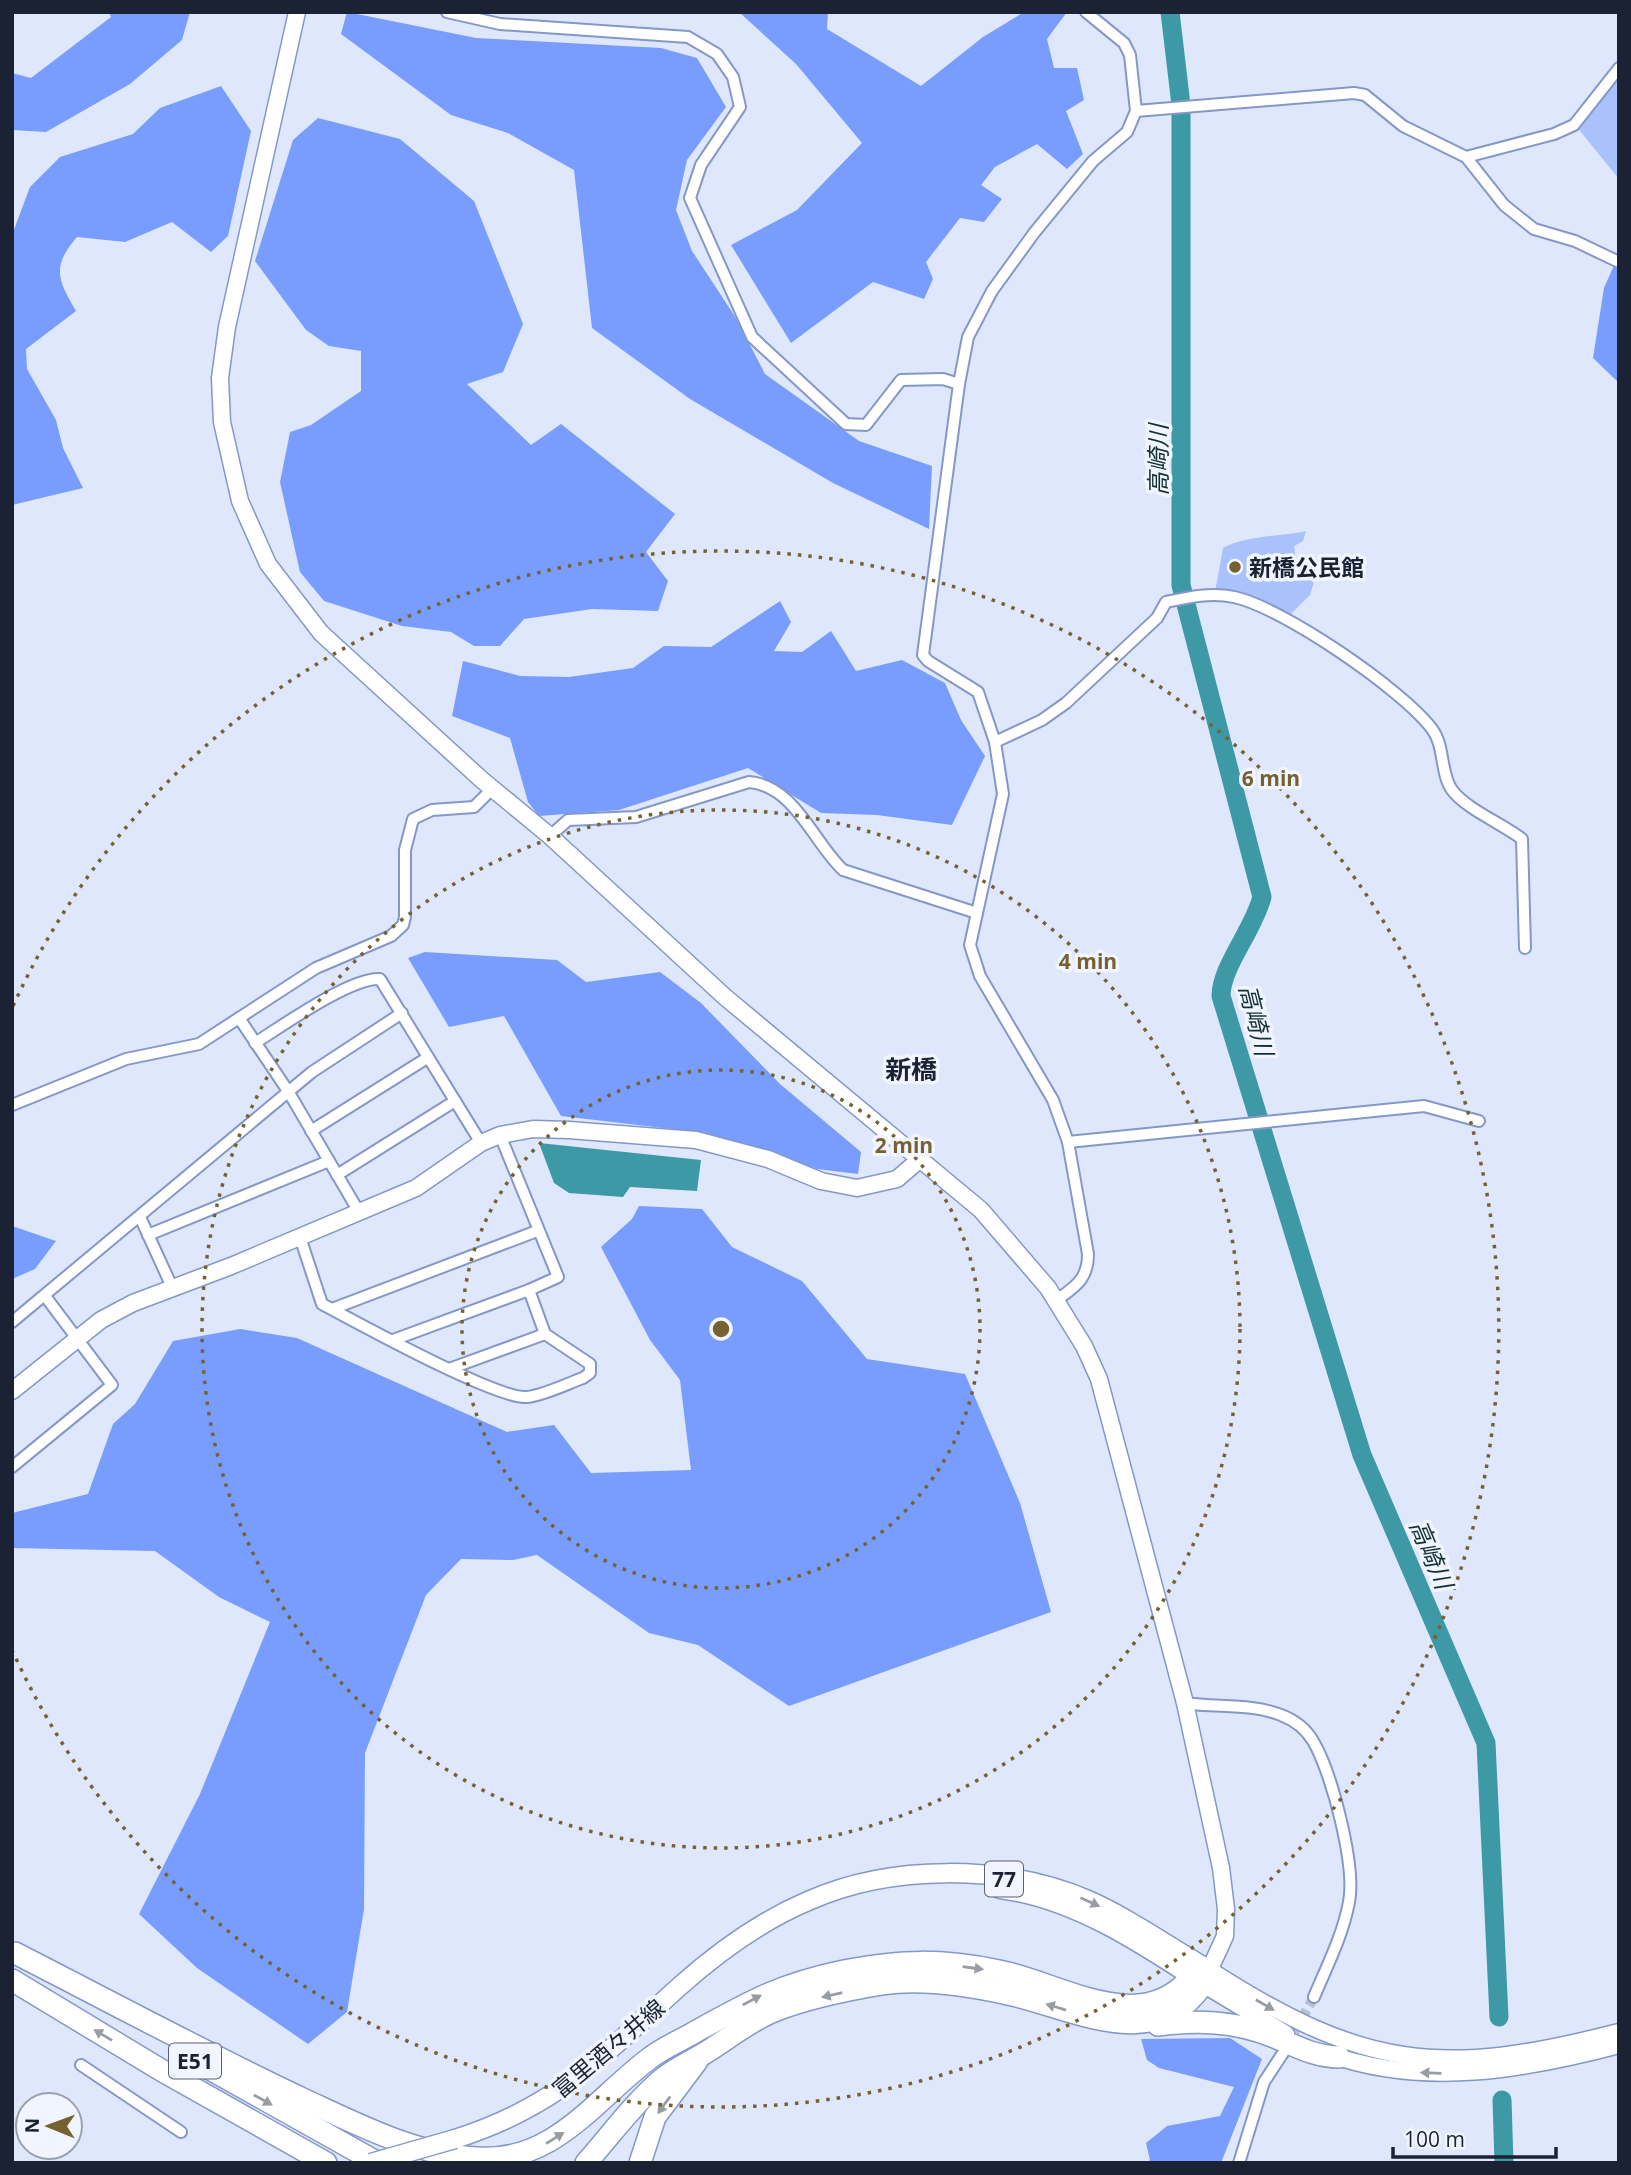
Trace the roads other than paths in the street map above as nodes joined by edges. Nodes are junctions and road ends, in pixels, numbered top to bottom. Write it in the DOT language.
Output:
graph roads {
  1 [pos="297,12"];
  2 [pos="447,12"];
  3 [pos="1086,12"];
  4 [pos="1619,68"];
  5 [pos="1136,111"];
  6 [pos="1466,157"];
  7 [pos="1619,262"];
  8 [pos="958,384"];
  9 [pos="995,742"];
  10 [pos="493,788"];
  11 [pos="550,836"];
  12 [pos="977,914"];
  13 [pos="1525,948"];
  14 [pos="402,1013"];
  15 [pos="239,1018"];
  16 [pos="256,1043"];
  17 [pos="427,1058"];
  18 [pos="288,1091"];
  19 [pos="454,1101"];
  20 [pos="12,1104"];
  21 [pos="1479,1121"];
  22 [pos="311,1131"];
  23 [pos="500,1135"];
  24 [pos="1068,1142"];
  25 [pos="481,1143"];
  26 [pos="919,1160"];
  27 [pos="329,1161"];
  28 [pos="337,1175"];
  29 [pos="359,1212"];
  30 [pos="140,1217"];
  31 [pos="537,1231"];
  32 [pos="148,1235"];
  33 [pos="300,1237"];
  34 [pos="172,1287"];
  35 [pos="530,1290"];
  36 [pos="45,1296"];
  37 [pos="1057,1300"];
  38 [pos="332,1309"];
  39 [pos="12,1322"];
  40 [pos="545,1334"];
  41 [pos="77,1338"];
  42 [pos="393,1340"];
  43 [pos="449,1369"];
  44 [pos="12,1391"];
  45 [pos="12,1467"];
  46 [pos="1185,1703"];
  47 [pos="14,1952"];
  48 [pos="1201,1976"];
  49 [pos="12,1980"];
  50 [pos="1314,1997"];
  51 [pos="1121,2023"];
  52 [pos="1619,2032"];
  53 [pos="692,2034"];
  54 [pos="1619,2045"];
  55 [pos="1283,2053"];
  56 [pos="703,2054"];
  57 [pos="1339,2057"];
  58 [pos="81,2065"];
  59 [pos="161,2070"];
  60 [pos="181,2132"];
  61 [pos="300,2163"];
  62 [pos="326,2163"];
  63 [pos="371,2163"];
  64 [pos="378,2163"];
  65 [pos="573,2163"];
  66 [pos="586,2163"];
  67 [pos="640,2163"];
  68 [pos="1239,2163"];
  1 -- 10 [label="street"];
  2 -- 8 [label="street"];
  3 -- 5 [label="street"];
  4 -- 6 [label="street"];
  5 -- 6 [label="street"];
  5 -- 8 [label="street"];
  6 -- 7 [label="street"];
  8 -- 9 [label="street"];
  9 -- 12 [label="street"];
  9 -- 13 [label="street"];
  10 -- 11 [label="street"];
  10 -- 15 [label="street"];
  11 -- 12 [label="street"];
  11 -- 26 [label="street"];
  12 -- 24 [label="street"];
  14 -- 16 [label="street"];
  14 -- 17 [label="street"];
  14 -- 18 [label="street"];
  15 -- 16 [label="street"];
  15 -- 20 [label="street"];
  16 -- 18 [label="street"];
  17 -- 19 [label="street"];
  17 -- 22 [label="street"];
  18 -- 22 [label="street"];
  18 -- 30 [label="street"];
  19 -- 25 [label="street"];
  19 -- 28 [label="street"];
  21 -- 24 [label="street"];
  22 -- 27 [label="street"];
  23 -- 25 [label="street"];
  23 -- 26 [label="street"];
  23 -- 31 [label="street"];
  24 -- 37 [label="street"];
  25 -- 29 [label="street"];
  26 -- 37 [label="street"];
  27 -- 28 [label="street"];
  27 -- 32 [label="street"];
  28 -- 29 [label="street"];
  29 -- 33 [label="street"];
  30 -- 32 [label="street"];
  30 -- 36 [label="street"];
  31 -- 35 [label="street"];
  31 -- 38 [label="street"];
  32 -- 34 [label="street"];
  33 -- 34 [label="street"];
  33 -- 38 [label="street"];
  34 -- 41 [label="street"];
  35 -- 40 [label="street"];
  35 -- 42 [label="street"];
  36 -- 39 [label="street"];
  36 -- 41 [label="street"];
  37 -- 46 [label="street"];
  38 -- 42 [label="street"];
  40 -- 43 [label="street"];
  40 -- 43 [label="street"];
  41 -- 44 [label="street"];
  41 -- 45 [label="street"];
  42 -- 43 [label="street"];
  46 -- 48 [label="street"];
  46 -- 50 [label="street"];
  47 -- 53 [label="highway, one-way"];
  47 -- 64 [label="highway, E51, one-way"];
  48 -- 51 [label="highway"];
  48 -- 52 [label="street, one-way"];
  53 -- 48 [label="highway, one-way"];
  48 -- 57 [label="street"];
  48 -- 63 [label="main road, 富里酒々井線 / 77, bridge"];
  59 -- 49 [label="highway, E51, one-way"];
  51 -- 56 [label="highway, one-way"];
  51 -- 57 [label="highway"];
  53 -- 65 [label="highway"];
  54 -- 57 [label="street, one-way"];
  55 -- 68 [label="street"];
  56 -- 66 [label="highway"];
  56 -- 67 [label="highway, one-way"];
  58 -- 60 [label="street"];
  59 -- 61 [label="highway"];
  59 -- 62 [label="highway, E51"];
}
